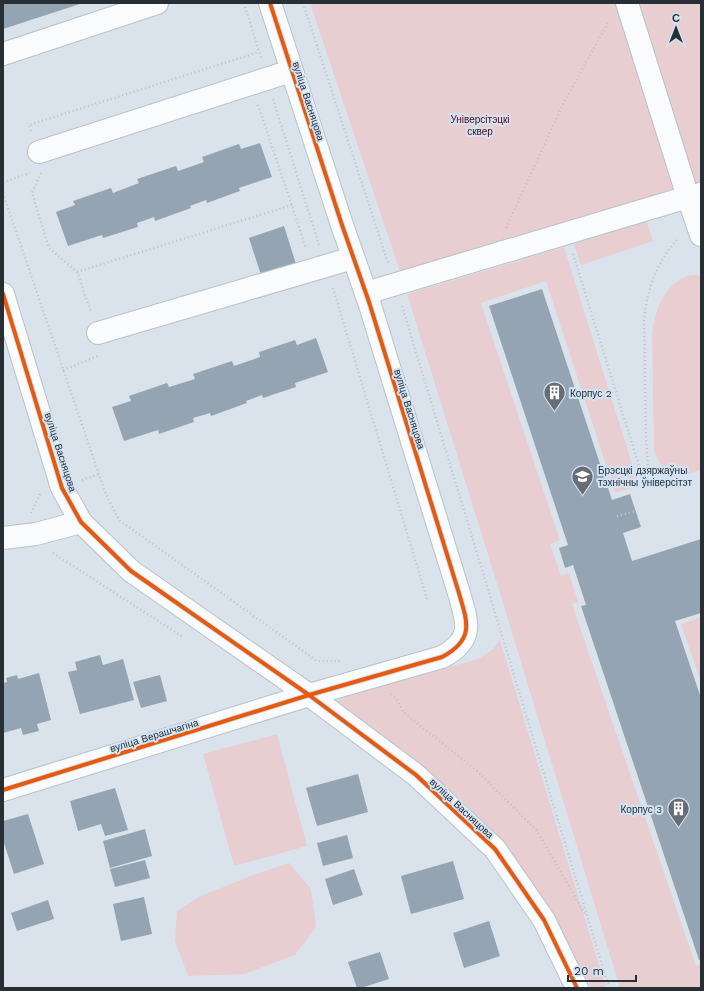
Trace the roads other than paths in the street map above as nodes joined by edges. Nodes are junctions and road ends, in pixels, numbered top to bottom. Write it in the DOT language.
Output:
graph roads {
  1 [pos="157,3"];
  2 [pos="270,3"];
  3 [pos="619,10"];
  4 [pos="3,54"];
  5 [pos="291,71"];
  6 [pos="41,160"];
  7 [pos="696,211"];
  8 [pos="353,258"];
  9 [pos="366,293"];
  10 [pos="3,294"];
  11 [pos="98,334"];
  12 [pos="80,522"];
  13 [pos="3,538"];
  14 [pos="308,695"];
  15 [pos="3,790"];
  16 [pos="577,988"];
  1 -- 4 [label="street"];
  2 -- 5 [label="street, вуліца Васняцова"];
  3 -- 7 [label="street"];
  5 -- 6 [label="street"];
  5 -- 8 [label="street, вуліца Васняцова"];
  7 -- 9 [label="street"];
  8 -- 9 [label="street, вуліца Васняцова"];
  8 -- 11 [label="street"];
  9 -- 14 [label="street, вуліца Васняцова"];
  10 -- 12 [label="street, вуліца Васняцова"];
  12 -- 13 [label="street"];
  12 -- 14 [label="street, вуліца Васняцова"];
  14 -- 15 [label="street, вуліца Верашчагіна"];
  14 -- 16 [label="street, вуліца Васняцова"];
}
